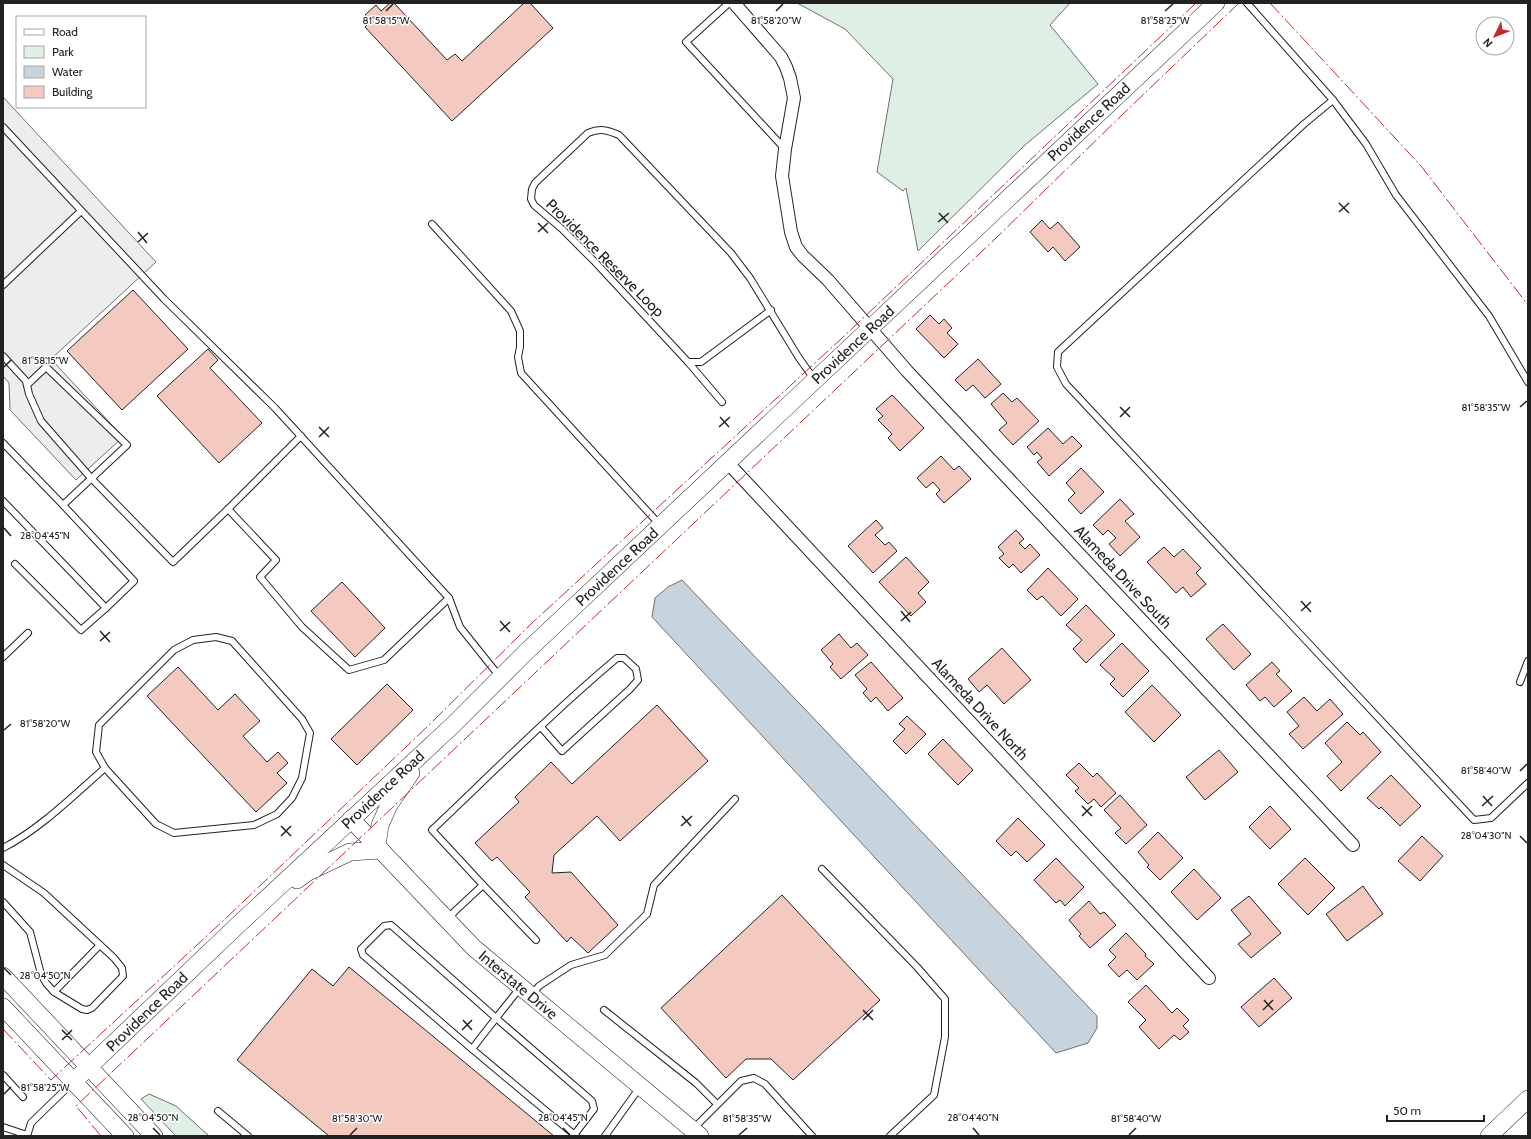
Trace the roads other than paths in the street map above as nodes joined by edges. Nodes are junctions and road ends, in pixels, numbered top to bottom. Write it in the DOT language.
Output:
graph roads {
  1 [pos="729,3"];
  2 [pos="734,3"];
  3 [pos="1216,3"];
  4 [pos="1247,3"];
  5 [pos="1333,100"];
  6 [pos="3,127"];
  7 [pos="785,149"];
  8 [pos="81,211"];
  9 [pos="432,224"];
  10 [pos="3,285"];
  11 [pos="771,310"];
  12 [pos="872,328"];
  13 [pos="3,356"];
  14 [pos="688,362"];
  15 [pos="815,380"];
  16 [pos="1528,382"];
  17 [pos="27,385"];
  18 [pos="722,402"];
  19 [pos="301,436"];
  20 [pos="3,443"];
  21 [pos="728,463"];
  22 [pos="91,478"];
  23 [pos="3,501"];
  24 [pos="63,504"];
  25 [pos="228,509"];
  26 [pos="661,526"];
  27 [pos="15,564"];
  28 [pos="449,598"];
  29 [pos="106,608"];
  30 [pos="28,633"];
  31 [pos="3,657"];
  32 [pos="1528,661"];
  33 [pos="500,677"];
  34 [pos="1520,682"];
  35 [pos="453,725"];
  36 [pos="541,727"];
  37 [pos="105,768"];
  38 [pos="1528,783"];
  39 [pos="735,799"];
  40 [pos="351,819"];
  41 [pos="1353,845"];
  42 [pos="3,848"];
  43 [pos="379,848"];
  44 [pos="3,865"];
  45 [pos="822,869"];
  46 [pos="483,885"];
  47 [pos="3,902"];
  48 [pos="248,915"];
  49 [pos="448,920"];
  50 [pos="536,940"];
  51 [pos="100,945"];
  52 [pos="3,976"];
  53 [pos="1209,978"];
  54 [pos="526,991"];
  55 [pos="54,992"];
  56 [pos="3,1007"];
  57 [pos="604,1010"];
  58 [pos="496,1018"];
  59 [pos="472,1048"];
  60 [pos="88,1068"];
  61 [pos="3,1075"];
  62 [pos="73,1082"];
  63 [pos="640,1087"];
  64 [pos="23,1096"];
  65 [pos="1528,1099"];
  66 [pos="717,1104"];
  67 [pos="218,1111"];
  68 [pos="3,1127"];
  69 [pos="696,1133"];
  70 [pos="27,1135"];
  71 [pos="125,1136"];
  72 [pos="154,1136"];
  73 [pos="248,1136"];
  74 [pos="575,1136"];
  75 [pos="605,1136"];
  76 [pos="812,1136"];
  77 [pos="890,1136"];
  78 [pos="1489,1136"];
  1 -- 7 [label="lane"];
  2 -- 7 [label="street, Alameda Drive South"];
  3 -- 12 [label="street, Providence Road"];
  4 -- 5 [label="lane"];
  5 -- 16 [label="lane"];
  5 -- 38 [label="lane"];
  6 -- 8 [label="lane"];
  7 -- 12 [label="street, Alameda Drive South"];
  8 -- 10 [label="lane"];
  8 -- 19 [label="lane"];
  9 -- 26 [label="lane"];
  11 -- 14 [label="lane"];
  11 -- 14 [label="lane, Providence Reserve Loop"];
  11 -- 15 [label="lane, Providence Reserve Loop"];
  12 -- 15 [label="street, Providence Road"];
  12 -- 41 [label="street, Alameda Drive South"];
  13 -- 17 [label="lane"];
  14 -- 18 [label="lane, Providence Reserve Loop"];
  15 -- 21 [label="street, Providence Road"];
  17 -- 22 [label="lane"];
  17 -- 22 [label="lane"];
  19 -- 25 [label="lane"];
  19 -- 28 [label="lane"];
  20 -- 24 [label="lane"];
  21 -- 26 [label="street, Providence Road"];
  21 -- 53 [label="street, Alameda Drive North"];
  22 -- 24 [label="lane"];
  22 -- 25 [label="lane"];
  23 -- 29 [label="lane"];
  24 -- 29 [label="lane"];
  25 -- 28 [label="lane"];
  26 -- 33 [label="street, Providence Road"];
  27 -- 29 [label="lane"];
  28 -- 33 [label="lane"];
  30 -- 31 [label="lane"];
  32 -- 34 [label="lane"];
  33 -- 35 [label="street, Providence Road"];
  35 -- 40 [label="street, Providence Road"];
  35 -- 43 [label="street"];
  36 -- 36 [label="lane"];
  36 -- 46 [label="lane"];
  37 -- 37 [label="lane"];
  37 -- 42 [label="lane"];
  39 -- 54 [label="lane"];
  40 -- 43 [label="street, Interstate Drive"];
  40 -- 48 [label="street, Providence Road"];
  43 -- 48 [label="street"];
  43 -- 49 [label="street, Interstate Drive"];
  44 -- 51 [label="lane"];
  45 -- 77 [label="lane"];
  46 -- 49 [label="lane"];
  46 -- 50 [label="lane"];
  47 -- 55 [label="lane"];
  48 -- 60 [label="street, Providence Road"];
  49 -- 54 [label="street, Interstate Drive"];
  51 -- 55 [label="lane"];
  51 -- 55 [label="lane"];
  52 -- 60 [label="street"];
  54 -- 58 [label="lane"];
  54 -- 63 [label="street, Interstate Drive"];
  56 -- 62 [label="street"];
  57 -- 66 [label="lane"];
  58 -- 59 [label="lane"];
  58 -- 59 [label="lane"];
  58 -- 74 [label="lane"];
  59 -- 74 [label="lane"];
  60 -- 62 [label="street, Providence Road"];
  60 -- 72 [label="street"];
  61 -- 64 [label="lane"];
  62 -- 70 [label="lane, Providence Road"];
  62 -- 71 [label="street"];
  63 -- 69 [label="street, Interstate Drive"];
  63 -- 75 [label="lane"];
  65 -- 78 [label="street"];
  66 -- 69 [label="lane"];
  66 -- 76 [label="lane"];
  67 -- 73 [label="lane"];
  68 -- 70 [label="lane"];
}
